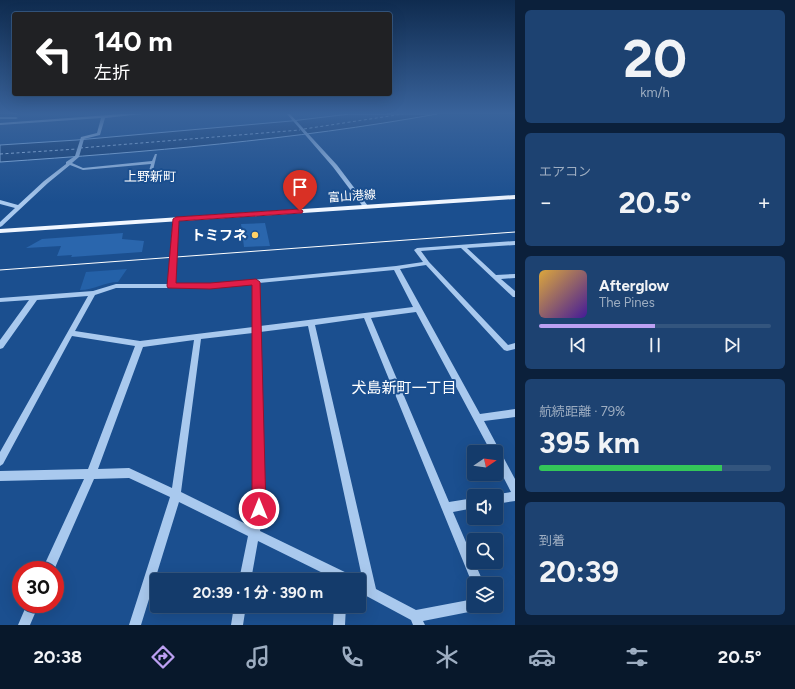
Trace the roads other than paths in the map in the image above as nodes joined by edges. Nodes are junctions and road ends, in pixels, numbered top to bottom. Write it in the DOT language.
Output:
graph roads {
  1 [pos="81,143"];
  2 [pos="315,143"];
  3 [pos="156,156"];
  4 [pos="154,162"];
  5 [pos="68,163"];
  6 [pos="148,181"];
  7 [pos="515,197"];
  8 [pos="0,202"];
  9 [pos="18,207"];
  10 [pos="366,207"];
  11 [pos="176,219"];
  12 [pos="0,224"];
  13 [pos="0,231"];
  14 [pos="515,243"];
  15 [pos="462,246"];
  16 [pos="427,263"];
  17 [pos="396,268"];
  18 [pos="515,276"];
  19 [pos="495,277"];
  20 [pos="256,282"];
  21 [pos="172,286"];
  22 [pos="93,294"];
  23 [pos="515,295"];
  24 [pos="34,299"];
  25 [pos="0,300"];
  26 [pos="418,309"];
  27 [pos="367,316"];
  28 [pos="311,323"];
  29 [pos="257,330"];
  30 [pos="70,333"];
  31 [pos="198,337"];
  32 [pos="140,344"];
  33 [pos="0,346"];
  34 [pos="515,346"];
  35 [pos="515,413"];
  36 [pos="478,418"];
  37 [pos="492,445"];
  38 [pos="0,461"];
  39 [pos="503,466"];
  40 [pos="91,474"];
  41 [pos="0,476"];
  42 [pos="515,489"];
  43 [pos="176,495"];
  44 [pos="515,496"];
  45 [pos="503,499"];
  46 [pos="467,504"];
  47 [pos="446,508"];
  48 [pos="253,534"];
  49 [pos="52,561"];
  50 [pos="246,573"];
  51 [pos="331,573"];
  52 [pos="475,577"];
  53 [pos="366,590"];
  54 [pos="371,592"];
  55 [pos="467,607"];
  56 [pos="29,613"];
  57 [pos="239,613"];
  58 [pos="340,613"];
  59 [pos="417,620"];
  60 [pos="24,625"];
  61 [pos="135,625"];
  62 [pos="236,625"];
  63 [pos="339,625"];
  1 -- 5 [label="street"];
  2 -- 10 [label="street"];
  3 -- 4 [label="street"];
  4 -- 5 [label="street"];
  4 -- 6 [label="street"];
  5 -- 9 [label="street"];
  7 -- 10 [label="main road, 富山港線"];
  8 -- 9 [label="street"];
  9 -- 12 [label="street"];
  10 -- 11 [label="main road, 富山港線"];
  11 -- 13 [label="main road, 富山港線"];
  11 -- 21 [label="street"];
  14 -- 15 [label="street"];
  15 -- 16 [label="street"];
  15 -- 19 [label="street"];
  16 -- 17 [label="street"];
  16 -- 34 [label="street"];
  17 -- 20 [label="street"];
  17 -- 26 [label="street"];
  18 -- 19 [label="street"];
  19 -- 23 [label="street"];
  20 -- 21 [label="street"];
  20 -- 29 [label="street"];
  21 -- 22 [label="street"];
  22 -- 24 [label="street"];
  22 -- 30 [label="street"];
  24 -- 25 [label="street"];
  24 -- 33 [label="street"];
  26 -- 27 [label="street"];
  26 -- 36 [label="street"];
  27 -- 28 [label="street"];
  27 -- 47 [label="street"];
  28 -- 29 [label="street"];
  28 -- 54 [label="street"];
  29 -- 31 [label="street"];
  29 -- 48 [label="street"];
  30 -- 32 [label="street"];
  30 -- 38 [label="street"];
  31 -- 32 [label="street"];
  31 -- 43 [label="street"];
  32 -- 40 [label="street"];
  35 -- 36 [label="street"];
  36 -- 37 [label="street"];
  39 -- 42 [label="street"];
  40 -- 41 [label="street"];
  40 -- 43 [label="street"];
  40 -- 49 [label="street"];
  43 -- 48 [label="street"];
  43 -- 61 [label="street"];
  44 -- 45 [label="street"];
  46 -- 47 [label="street"];
  47 -- 52 [label="street"];
  48 -- 50 [label="street"];
  48 -- 51 [label="street"];
  53 -- 54 [label="street"];
  54 -- 59 [label="street"];
  55 -- 59 [label="street"];
  56 -- 60 [label="street"];
  57 -- 62 [label="street"];
  58 -- 63 [label="street"];
}
